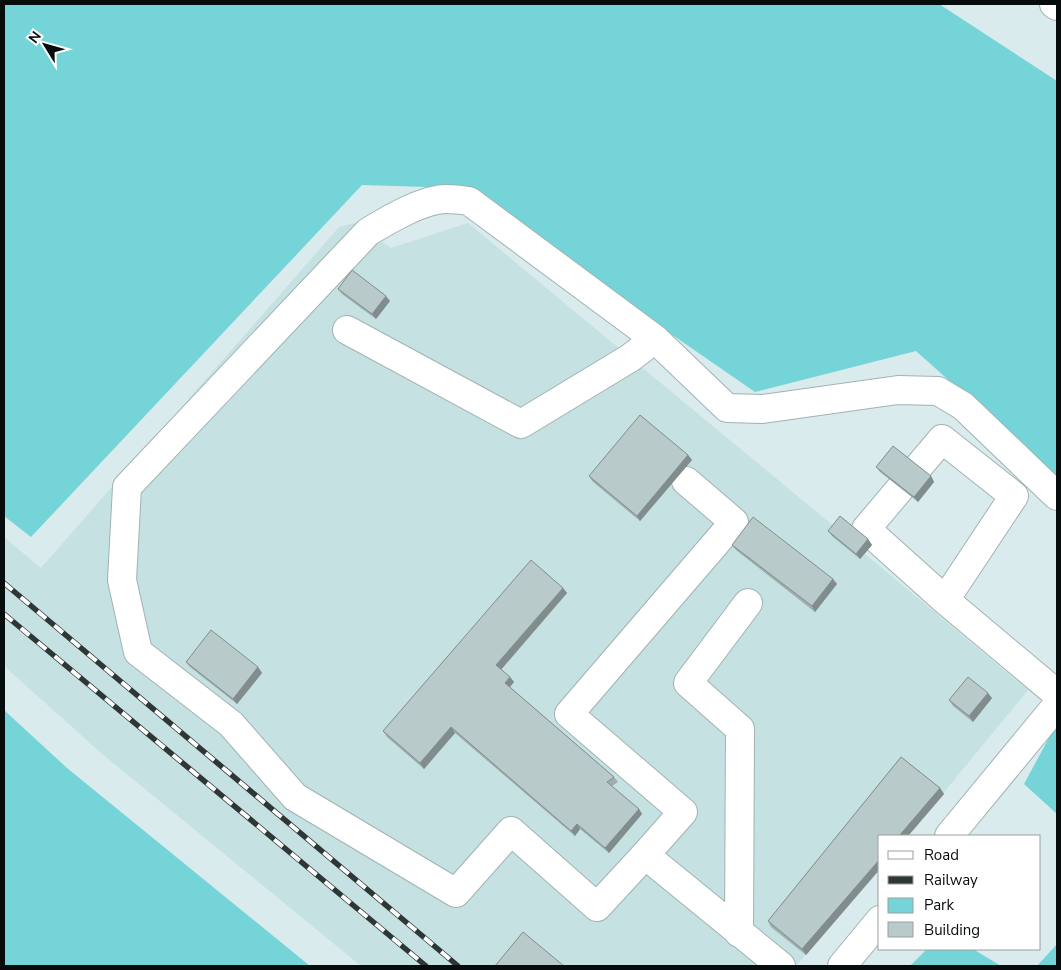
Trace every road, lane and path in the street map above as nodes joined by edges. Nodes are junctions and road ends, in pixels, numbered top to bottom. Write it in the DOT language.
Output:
graph roads {
  1 [pos="347,330"];
  2 [pos="655,339"];
  3 [pos="686,481"];
  4 [pos="1057,496"];
  5 [pos="945,600"];
  6 [pos="748,603"];
  7 [pos="1057,694"];
  8 [pos="1057,705"];
  9 [pos="950,835"];
  10 [pos="645,855"];
  11 [pos="878,922"];
  12 [pos="740,932"];
  13 [pos="781,966"];
  14 [pos="842,966"];
  1 -- 2 [label="lane"];
  2 -- 4 [label="lane"];
  2 -- 10 [label="lane"];
  3 -- 10 [label="lane"];
  5 -- 5 [label="lane"];
  5 -- 7 [label="lane"];
  6 -- 12 [label="lane"];
  8 -- 9 [label="lane"];
  10 -- 12 [label="lane"];
  11 -- 14 [label="lane"];
  12 -- 13 [label="lane"];
}
